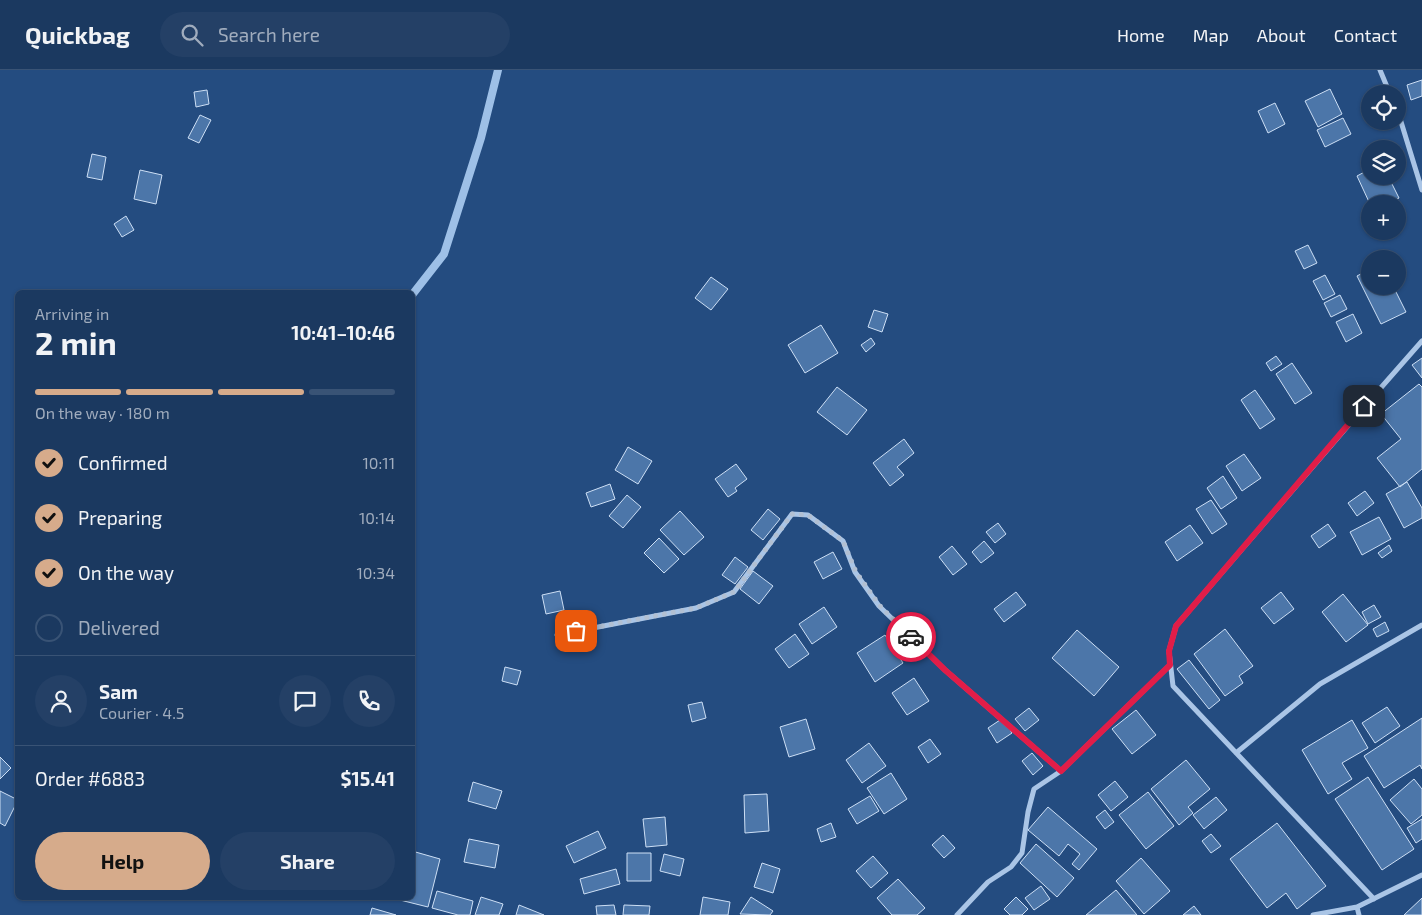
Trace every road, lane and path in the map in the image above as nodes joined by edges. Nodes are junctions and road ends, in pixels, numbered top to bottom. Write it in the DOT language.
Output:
graph roads {
  1 [pos="1380,70"];
  2 [pos="1386,85"];
  3 [pos="1404,130"];
  4 [pos="1422,190"];
  5 [pos="1422,341"];
  6 [pos="1422,625"];
  7 [pos="557,635"];
  8 [pos="1170,665"];
  9 [pos="1236,753"];
  10 [pos="1061,771"];
  11 [pos="1422,875"];
  12 [pos="1374,899"];
  13 [pos="1357,907"];
  14 [pos="957,915"];
  15 [pos="1313,915"];
  16 [pos="1359,915"];
  1 -- 2 [label="street"];
  3 -- 4 [label="street"];
  5 -- 8 [label="street"];
  6 -- 9 [label="street"];
  7 -- 10 [label="street"];
  8 -- 9 [label="street"];
  8 -- 10 [label="street"];
  9 -- 12 [label="street"];
  10 -- 14 [label="street"];
  11 -- 12 [label="street"];
  12 -- 13 [label="street"];
  13 -- 15 [label="street"];
  13 -- 16 [label="street"];
}
